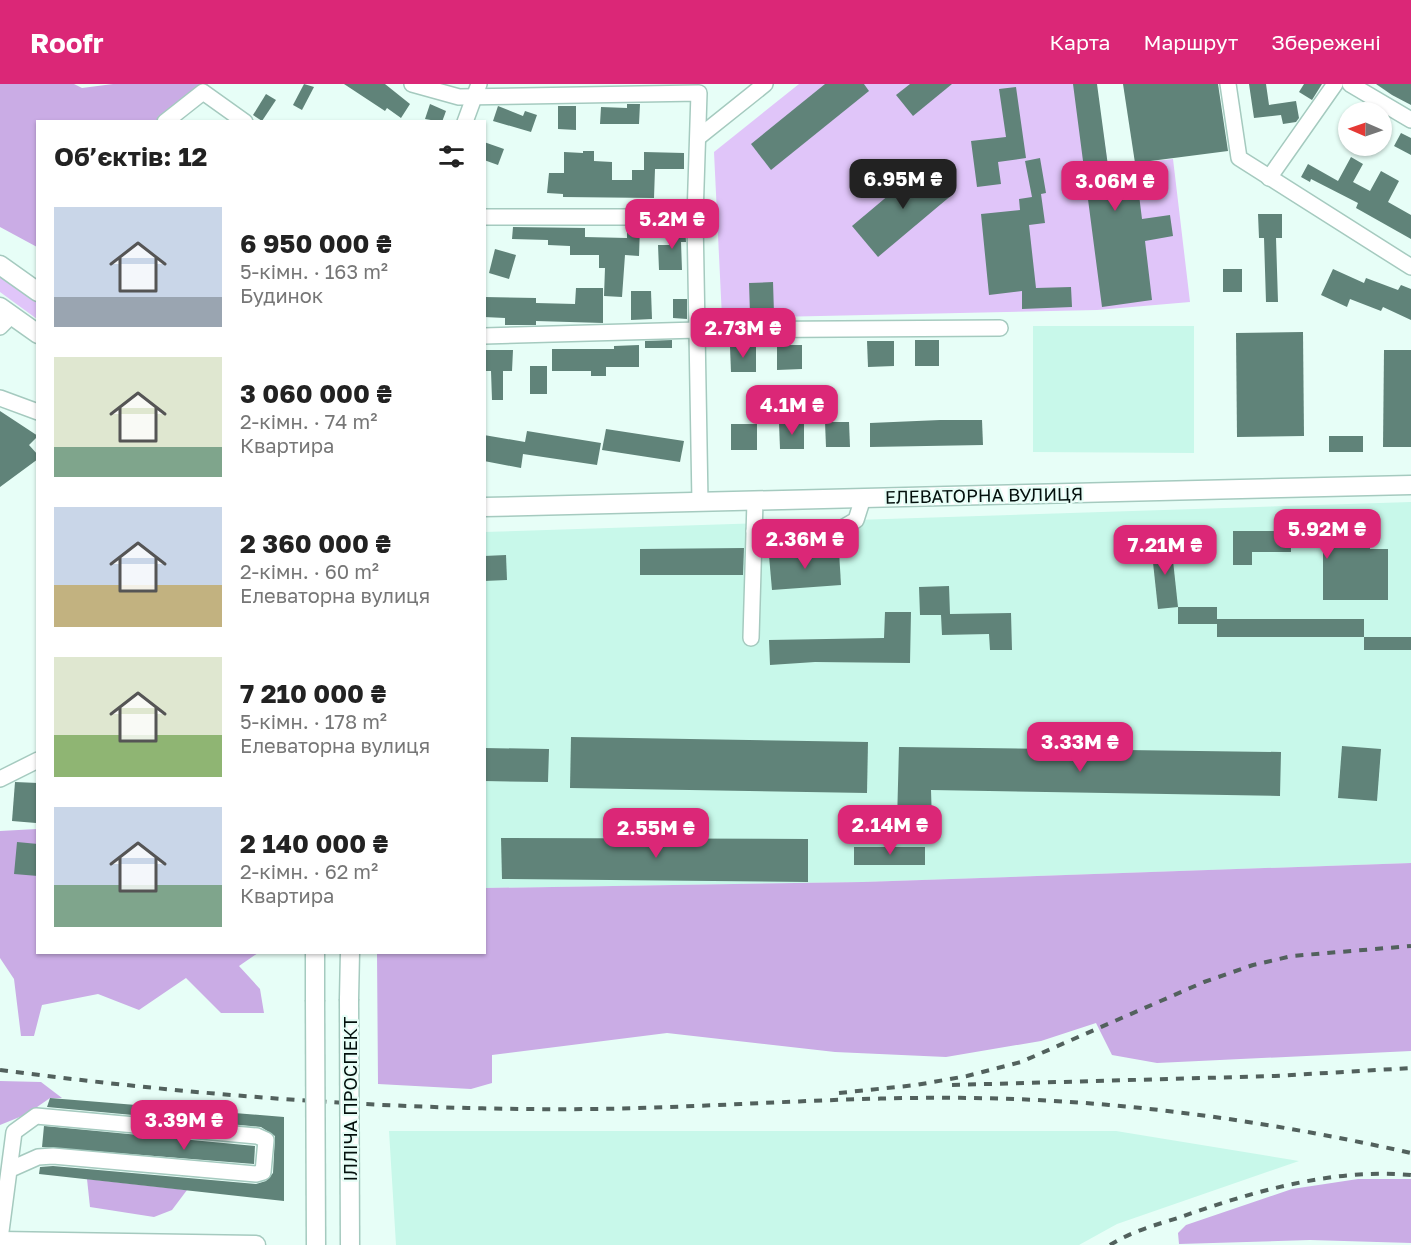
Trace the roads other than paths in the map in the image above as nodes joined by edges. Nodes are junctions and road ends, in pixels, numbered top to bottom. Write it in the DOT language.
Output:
graph roads {
  1 [pos="412,84"];
  2 [pos="765,84"];
  3 [pos="1228,84"];
  4 [pos="1335,84"];
  5 [pos="1350,84"];
  6 [pos="477,90"];
  7 [pos="168,120"];
  8 [pos="243,120"];
  9 [pos="466,120"];
  10 [pos="1411,120"];
  11 [pos="700,136"];
  12 [pos="1269,178"];
  13 [pos="486,217"];
  14 [pos="695,217"];
  15 [pos="0,266"];
  16 [pos="1411,267"];
  17 [pos="36,291"];
  18 [pos="4,316"];
  19 [pos="1000,328"];
  20 [pos="698,330"];
  21 [pos="36,333"];
  22 [pos="486,336"];
  23 [pos="0,398"];
  24 [pos="36,411"];
  25 [pos="1411,485"];
  26 [pos="863,498"];
  27 [pos="755,501"];
  28 [pos="700,502"];
  29 [pos="486,507"];
  30 [pos="754,531"];
  31 [pos="752,638"];
  32 [pos="36,761"];
  33 [pos="0,779"];
  34 [pos="315,954"];
  35 [pos="350,954"];
  36 [pos="0,1154"];
  37 [pos="10,1169"];
  38 [pos="0,1240"];
  39 [pos="218,1244"];
  40 [pos="256,1245"];
  41 [pos="316,1245"];
  42 [pos="350,1245"];
  1 -- 6 [label="street"];
  2 -- 11 [label="street"];
  3 -- 12 [label="street"];
  4 -- 12 [label="street"];
  5 -- 10 [label="street"];
  6 -- 9 [label="street"];
  6 -- 11 [label="street"];
  7 -- 8 [label="street"];
  11 -- 14 [label="street"];
  12 -- 16 [label="street"];
  13 -- 14 [label="street"];
  14 -- 20 [label="street"];
  15 -- 17 [label="main road"];
  18 -- 21 [label="main road"];
  19 -- 20 [label="street"];
  20 -- 22 [label="street"];
  20 -- 28 [label="street"];
  23 -- 24 [label="street"];
  25 -- 26 [label="main road, ЕЛЕВАТОРНА ВУЛИЦЯ"];
  26 -- 27 [label="main road, ЕЛЕВАТОРНА ВУЛИЦЯ"];
  26 -- 30 [label="street"];
  27 -- 28 [label="main road, ЕЛЕВАТОРНА ВУЛИЦЯ"];
  27 -- 30 [label="street"];
  28 -- 29 [label="main road, ЕЛЕВАТОРНА ВУЛИЦЯ"];
  30 -- 31 [label="street"];
  32 -- 33 [label="street"];
  34 -- 41 [label="main road, ІЛЛІЧА ПРОСПЕКТ, bridge"];
  35 -- 42 [label="main road, ІЛЛІЧА ПРОСПЕКТ, bridge"];
  36 -- 37 [label="street"];
  37 -- 37 [label="street"];
  37 -- 38 [label="street"];
  38 -- 39 [label="main road"];
  39 -- 40 [label="main road"];
}
